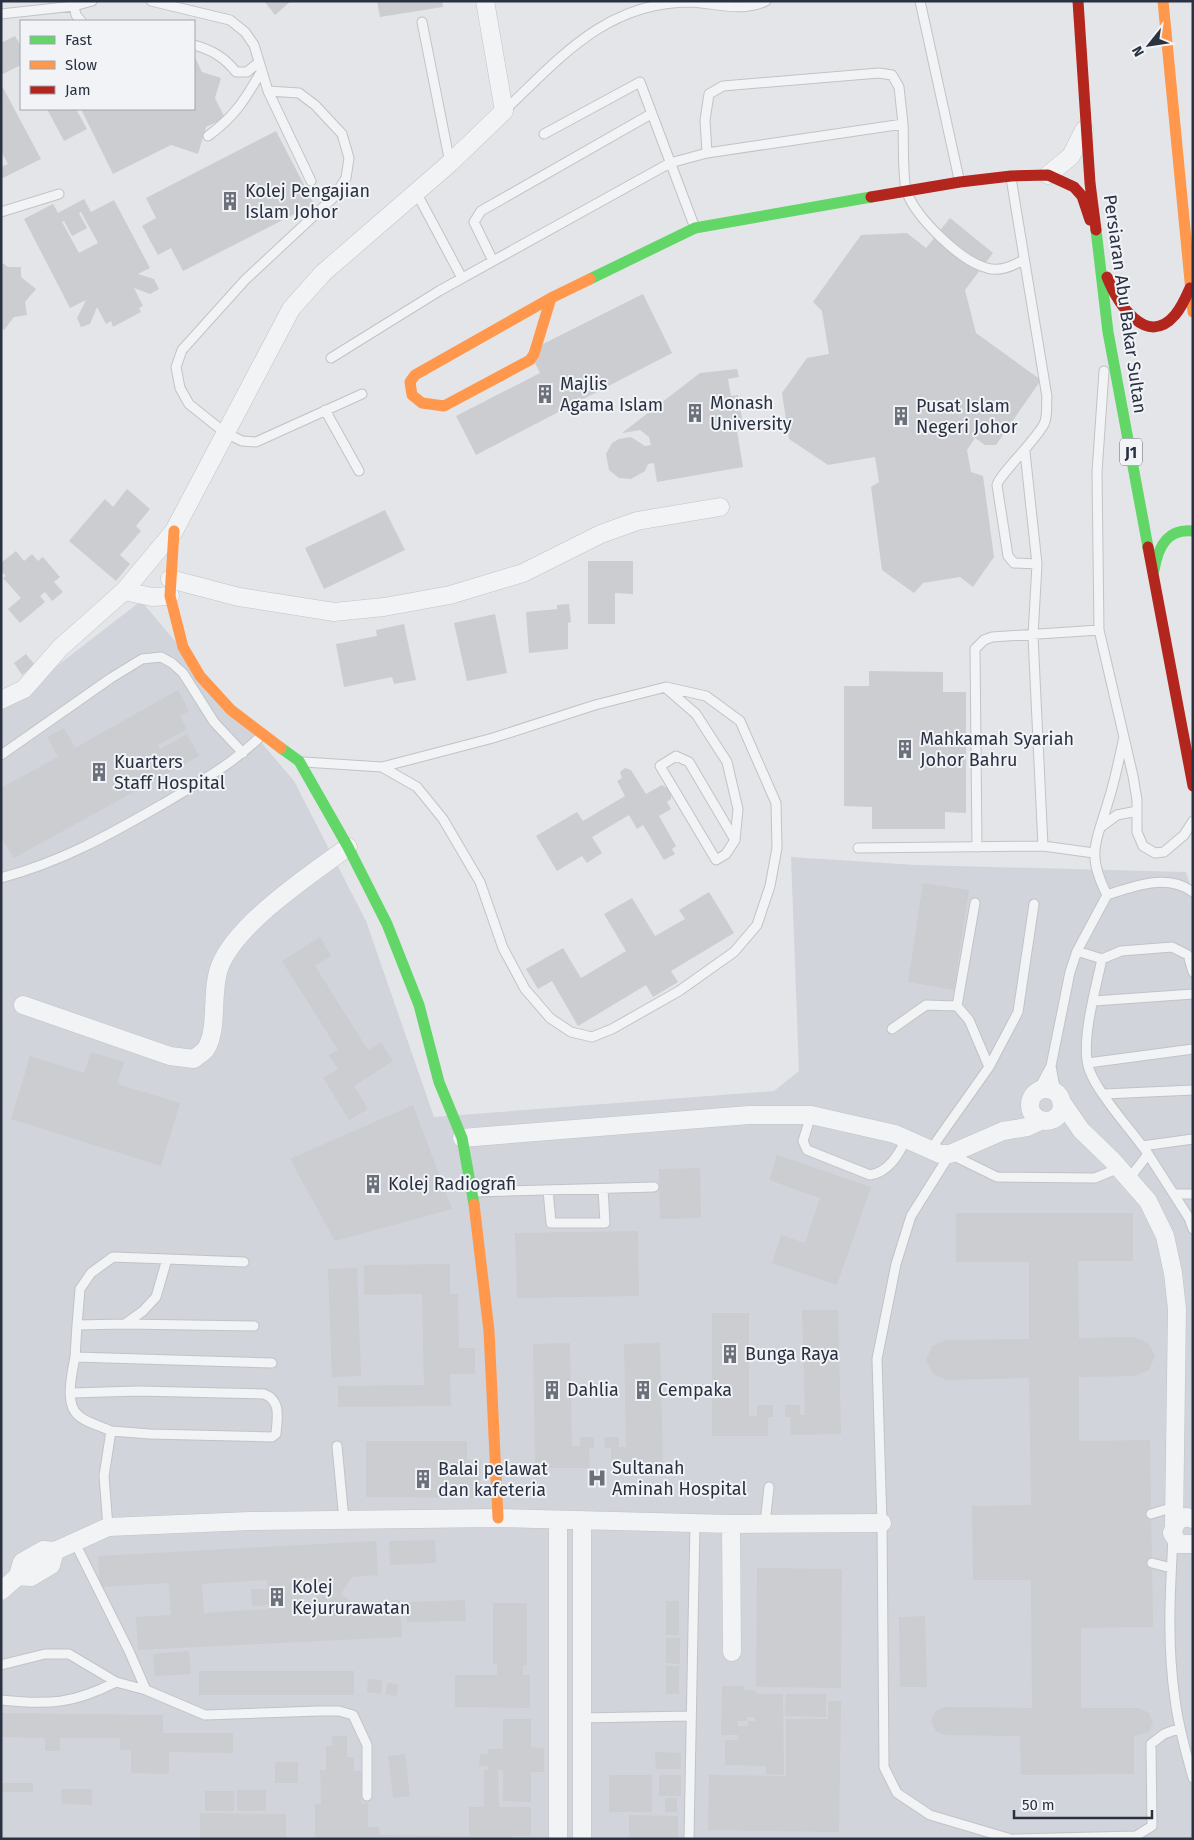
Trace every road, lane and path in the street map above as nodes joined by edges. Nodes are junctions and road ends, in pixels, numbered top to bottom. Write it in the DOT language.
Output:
graph roads {
  1 [pos="92,1"];
  2 [pos="151,1"];
  3 [pos="485,1"];
  4 [pos="766,1"];
  5 [pos="920,1"];
  6 [pos="1078,1"];
  7 [pos="1163,1"];
  8 [pos="691,2"];
  9 [pos="74,6"];
  10 [pos="1,14"];
  11 [pos="80,20"];
  12 [pos="422,22"];
  13 [pos="195,45"];
  14 [pos="259,62"];
  15 [pos="261,72"];
  16 [pos="268,91"];
  17 [pos="504,111"];
  18 [pos="651,114"];
  19 [pos="903,124"];
  20 [pos="1086,125"];
  21 [pos="544,134"];
  22 [pos="208,136"];
  23 [pos="707,153"];
  24 [pos="450,163"];
  25 [pos="670,163"];
  26 [pos="1048,175"];
  27 [pos="1011,176"];
  28 [pos="311,181"];
  29 [pos="960,182"];
  30 [pos="416,192"];
  31 [pos="906,192"];
  32 [pos="59,194"];
  33 [pos="1,212"];
  34 [pos="695,228"];
  35 [pos="1098,252"];
  36 [pos="1023,260"];
  37 [pos="493,261"];
  38 [pos="462,278"];
  39 [pos="1190,288"];
  40 [pos="550,298"];
  41 [pos="1193,312"];
  42 [pos="1108,332"];
  43 [pos="331,358"];
  44 [pos="362,394"];
  45 [pos="325,410"];
  46 [pos="224,432"];
  47 [pos="1025,452"];
  48 [pos="359,471"];
  49 [pos="720,507"];
  50 [pos="174,531"];
  51 [pos="1193,531"];
  52 [pos="1037,564"];
  53 [pos="1154,572"];
  54 [pos="170,588"];
  55 [pos="124,591"];
  56 [pos="1099,630"];
  57 [pos="1034,636"];
  58 [pos="666,687"];
  59 [pos="1,700"];
  60 [pos="263,734"];
  61 [pos="1124,734"];
  62 [pos="243,753"];
  63 [pos="1,755"];
  64 [pos="299,761"];
  65 [pos="382,767"];
  66 [pos="1193,786"];
  67 [pos="1137,811"];
  68 [pos="1193,821"];
  69 [pos="1099,829"];
  70 [pos="735,840"];
  71 [pos="348,846"];
  72 [pos="1043,846"];
  73 [pos="977,847"];
  74 [pos="858,848"];
  75 [pos="1094,854"];
  76 [pos="1,878"];
  77 [pos="1193,892"];
  78 [pos="1107,895"];
  79 [pos="975,903"];
  80 [pos="1034,904"];
  81 [pos="1077,951"];
  82 [pos="1102,959"];
  83 [pos="1193,972"];
  84 [pos="1193,994"];
  85 [pos="1094,1001"];
  86 [pos="23,1005"];
  87 [pos="957,1006"];
  88 [pos="892,1029"];
  89 [pos="1193,1048"];
  90 [pos="1088,1063"];
  91 [pos="1051,1066"];
  92 [pos="989,1067"];
  93 [pos="1193,1090"];
  94 [pos="1104,1094"];
  95 [pos="1059,1097"];
  96 [pos="1034,1098"];
  97 [pos="811,1115"];
  98 [pos="1048,1120"];
  99 [pos="1081,1130"];
  100 [pos="1004,1131"];
  101 [pos="462,1138"];
  102 [pos="906,1138"];
  103 [pos="1193,1140"];
  104 [pos="1142,1146"];
  105 [pos="931,1149"];
  106 [pos="950,1154"];
  107 [pos="1148,1154"];
  108 [pos="1124,1173"];
  109 [pos="654,1187"];
  110 [pos="603,1189"];
  111 [pos="548,1190"];
  112 [pos="473,1192"];
  113 [pos="1174,1194"];
  114 [pos="1193,1194"];
  115 [pos="1193,1229"];
  116 [pos="167,1259"];
  117 [pos="244,1262"];
  118 [pos="125,1324"];
  119 [pos="77,1325"];
  120 [pos="254,1326"];
  121 [pos="75,1357"];
  122 [pos="272,1362"];
  123 [pos="71,1394"];
  124 [pos="111,1430"];
  125 [pos="337,1446"];
  126 [pos="769,1487"];
  127 [pos="1152,1514"];
  128 [pos="498,1518"];
  129 [pos="1193,1519"];
  130 [pos="344,1520"];
  131 [pos="558,1520"];
  132 [pos="582,1520"];
  133 [pos="695,1523"];
  134 [pos="765,1523"];
  135 [pos="1174,1523"];
  136 [pos="731,1524"];
  137 [pos="882,1524"];
  138 [pos="108,1527"];
  139 [pos="75,1543"];
  140 [pos="1193,1544"];
  141 [pos="1152,1563"];
  142 [pos="1171,1568"];
  143 [pos="6,1583"];
  144 [pos="732,1652"];
  145 [pos="1,1665"];
  146 [pos="116,1682"];
  147 [pos="146,1690"];
  148 [pos="1,1700"];
  149 [pos="691,1716"];
  150 [pos="581,1718"];
  151 [pos="1180,1728"];
  152 [pos="1190,1751"];
  153 [pos="1193,1778"];
  154 [pos="367,1796"];
  155 [pos="558,1839"];
  156 [pos="582,1839"];
  157 [pos="689,1839"];
  158 [pos="1011,1839"];
  159 [pos="1015,1839"];
  1 -- 9 [label="lane"];
  2 -- 14 [label="lane"];
  3 -- 17 [label="street"];
  4 -- 8 [label="lane"];
  5 -- 29 [label="lane"];
  6 -- 20 [label="street, Persiaran Abu Bakar Sultan / J1"];
  7 -- 39 [label="street"];
  8 -- 17 [label="lane"];
  9 -- 10 [label="lane"];
  9 -- 11 [label="lane"];
  12 -- 24 [label="lane"];
  13 -- 14 [label="lane"];
  14 -- 15 [label="lane"];
  15 -- 16 [label="lane"];
  15 -- 22 [label="lane"];
  16 -- 28 [label="lane"];
  16 -- 46 [label="lane"];
  17 -- 24 [label="street"];
  18 -- 21 [label="lane"];
  18 -- 25 [label="lane"];
  18 -- 37 [label="lane"];
  19 -- 23 [label="lane"];
  19 -- 23 [label="lane"];
  19 -- 31 [label="lane"];
  20 -- 26 [label="street"];
  20 -- 35 [label="street, Persiaran Abu Bakar Sultan / J1"];
  23 -- 25 [label="lane"];
  24 -- 30 [label="street"];
  25 -- 34 [label="lane"];
  25 -- 37 [label="lane"];
  26 -- 27 [label="street"];
  26 -- 35 [label="street"];
  27 -- 29 [label="street"];
  27 -- 36 [label="lane"];
  29 -- 31 [label="street"];
  30 -- 38 [label="lane"];
  30 -- 46 [label="street"];
  31 -- 34 [label="street"];
  31 -- 36 [label="lane"];
  32 -- 33 [label="lane"];
  34 -- 40 [label="street"];
  35 -- 39 [label="street"];
  35 -- 42 [label="street, Persiaran Abu Bakar Sultan / J1"];
  36 -- 47 [label="lane"];
  37 -- 38 [label="lane"];
  38 -- 43 [label="lane"];
  39 -- 41 [label="street"];
  40 -- 40 [label="street"];
  42 -- 53 [label="street, Persiaran Abu Bakar Sultan / J1"];
  42 -- 56 [label="lane"];
  44 -- 45 [label="lane"];
  45 -- 46 [label="lane"];
  45 -- 48 [label="lane"];
  46 -- 50 [label="street"];
  47 -- 52 [label="lane"];
  47 -- 52 [label="lane"];
  49 -- 54 [label="street"];
  50 -- 54 [label="street"];
  50 -- 55 [label="street"];
  51 -- 53 [label="street"];
  52 -- 57 [label="lane"];
  53 -- 66 [label="street, Persiaran Abu Bakar Sultan / J1"];
  54 -- 55 [label="street"];
  54 -- 60 [label="street"];
  55 -- 59 [label="street"];
  56 -- 57 [label="lane"];
  56 -- 61 [label="lane"];
  57 -- 72 [label="lane"];
  57 -- 73 [label="lane"];
  58 -- 65 [label="lane"];
  58 -- 65 [label="lane"];
  58 -- 70 [label="lane"];
  60 -- 62 [label="lane"];
  60 -- 64 [label="street"];
  61 -- 67 [label="lane"];
  61 -- 69 [label="lane"];
  62 -- 63 [label="lane"];
  62 -- 76 [label="lane"];
  64 -- 65 [label="lane"];
  64 -- 71 [label="street"];
  67 -- 68 [label="lane"];
  67 -- 69 [label="lane"];
  69 -- 75 [label="lane"];
  70 -- 70 [label="lane"];
  71 -- 86 [label="street"];
  71 -- 101 [label="street"];
  72 -- 73 [label="lane"];
  72 -- 75 [label="lane"];
  73 -- 74 [label="lane"];
  75 -- 78 [label="lane"];
  77 -- 78 [label="lane"];
  78 -- 81 [label="lane"];
  79 -- 87 [label="lane"];
  80 -- 92 [label="lane"];
  81 -- 82 [label="lane"];
  81 -- 91 [label="lane"];
  82 -- 83 [label="lane"];
  82 -- 85 [label="lane"];
  84 -- 85 [label="lane"];
  85 -- 90 [label="lane"];
  87 -- 88 [label="lane"];
  87 -- 92 [label="lane"];
  89 -- 90 [label="lane"];
  90 -- 94 [label="lane"];
  91 -- 95 [label="lane"];
  91 -- 96 [label="lane"];
  92 -- 105 [label="lane"];
  93 -- 94 [label="lane"];
  94 -- 104 [label="lane"];
  95 -- 96 [label="street"];
  95 -- 98 [label="street"];
  95 -- 99 [label="street"];
  96 -- 98 [label="street"];
  96 -- 100 [label="street"];
  97 -- 101 [label="street"];
  97 -- 102 [label="street"];
  97 -- 102 [label="lane"];
  98 -- 99 [label="street"];
  98 -- 100 [label="street"];
  99 -- 108 [label="street"];
  100 -- 106 [label="street"];
  101 -- 112 [label="street"];
  102 -- 105 [label="street"];
  103 -- 104 [label="lane"];
  104 -- 107 [label="lane"];
  105 -- 106 [label="street"];
  106 -- 108 [label="lane"];
  106 -- 137 [label="lane"];
  107 -- 108 [label="lane"];
  107 -- 113 [label="lane"];
  108 -- 135 [label="street"];
  109 -- 110 [label="lane"];
  110 -- 111 [label="lane"];
  110 -- 111 [label="lane"];
  111 -- 112 [label="lane"];
  112 -- 128 [label="street"];
  113 -- 114 [label="lane"];
  113 -- 115 [label="lane"];
  116 -- 117 [label="lane"];
  116 -- 118 [label="lane"];
  116 -- 119 [label="lane"];
  118 -- 119 [label="lane"];
  118 -- 120 [label="lane"];
  119 -- 121 [label="lane"];
  121 -- 122 [label="lane"];
  121 -- 123 [label="lane"];
  123 -- 124 [label="lane"];
  123 -- 124 [label="lane"];
  124 -- 138 [label="lane"];
  125 -- 130 [label="lane"];
  126 -- 134 [label="lane"];
  127 -- 135 [label="lane"];
  128 -- 130 [label="street"];
  128 -- 131 [label="street"];
  129 -- 135 [label="street"];
  130 -- 138 [label="street"];
  131 -- 132 [label="street"];
  131 -- 155 [label="street"];
  132 -- 133 [label="street"];
  132 -- 150 [label="street"];
  133 -- 136 [label="street"];
  133 -- 149 [label="lane"];
  134 -- 136 [label="street"];
  134 -- 137 [label="street"];
  135 -- 140 [label="street"];
  135 -- 142 [label="lane"];
  136 -- 144 [label="street"];
  137 -- 158 [label="lane"];
  138 -- 139 [label="street"];
  139 -- 143 [label="street"];
  139 -- 147 [label="lane"];
  141 -- 142 [label="lane"];
  142 -- 151 [label="lane"];
  145 -- 146 [label="lane"];
  146 -- 147 [label="lane"];
  146 -- 148 [label="lane"];
  147 -- 154 [label="lane"];
  149 -- 150 [label="lane"];
  149 -- 157 [label="lane"];
  150 -- 156 [label="street"];
  151 -- 152 [label="lane"];
  151 -- 159 [label="lane"];
  152 -- 153 [label="lane"];
}
